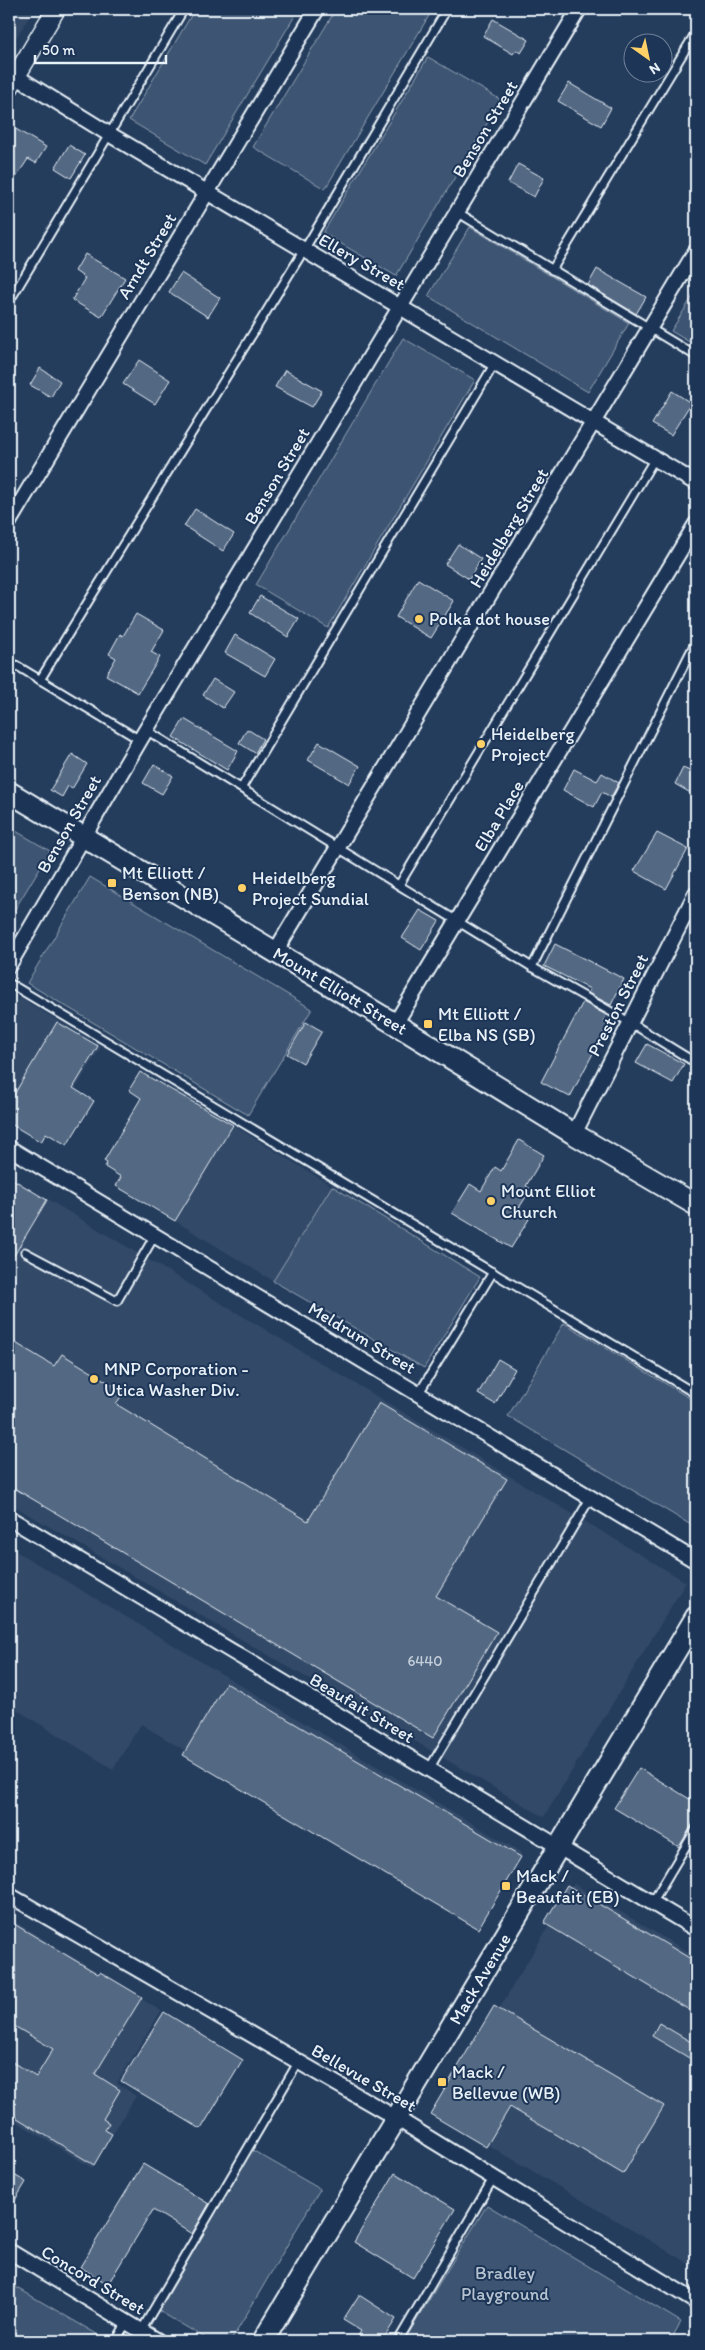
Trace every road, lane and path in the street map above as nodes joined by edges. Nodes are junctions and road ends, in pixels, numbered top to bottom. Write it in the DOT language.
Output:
graph roads {
  1 [pos="56,9"];
  2 [pos="184,9"];
  3 [pos="318,9"];
  4 [pos="447,9"];
  5 [pos="579,9"];
  6 [pos="696,32"];
  7 [pos="11,79"];
  8 [pos="109,134"];
  9 [pos="208,191"];
  10 [pos="457,212"];
  11 [pos="304,250"];
  12 [pos="696,251"];
  13 [pos="552,270"];
  14 [pos="9,302"];
  15 [pos="401,306"];
  16 [pos="650,329"];
  17 [pos="696,356"];
  18 [pos="495,363"];
  19 [pos="594,422"];
  20 [pos="655,458"];
  21 [pos="696,483"];
  22 [pos="9,522"];
  23 [pos="696,524"];
  24 [pos="696,641"];
  25 [pos="9,661"];
  26 [pos="40,680"];
  27 [pos="143,735"];
  28 [pos="242,787"];
  29 [pos="9,792"];
  30 [pos="84,837"];
  31 [pos="337,849"];
  32 [pos="399,885"];
  33 [pos="696,893"];
  34 [pos="457,921"];
  35 [pos="275,952"];
  36 [pos="9,965"];
  37 [pos="532,967"];
  38 [pos="9,984"];
  39 [pos="631,1022"];
  40 [pos="395,1024"];
  41 [pos="696,1063"];
  42 [pos="574,1134"];
  43 [pos="9,1148"];
  44 [pos="696,1205"];
  45 [pos="155,1235"];
  46 [pos="25,1252"];
  47 [pos="493,1272"];
  48 [pos="419,1393"];
  49 [pos="696,1394"];
  50 [pos="591,1498"];
  51 [pos="9,1518"];
  52 [pos="696,1561"];
  53 [pos="696,1617"];
  54 [pos="429,1769"];
  55 [pos="696,1828"];
  56 [pos="560,1848"];
  57 [pos="9,1895"];
  58 [pos="652,1902"];
  59 [pos="696,1929"];
  60 [pos="299,2061"];
  61 [pos="396,2118"];
  62 [pos="494,2176"];
  63 [pos="9,2251"];
  64 [pos="696,2302"];
  65 [pos="127,2322"];
  66 [pos="141,2331"];
  67 [pos="116,2341"];
  68 [pos="158,2341"];
  69 [pos="263,2341"];
  70 [pos="398,2341"];
  1 -- 7 [label="street"];
  2 -- 8 [label="lane"];
  3 -- 9 [label="street, Arndt Street"];
  4 -- 11 [label="lane"];
  5 -- 10 [label="street, Benson Street"];
  6 -- 13 [label="lane"];
  7 -- 8 [label="street, Ellery Street"];
  8 -- 9 [label="street, Ellery Street"];
  8 -- 14 [label="lane"];
  9 -- 11 [label="street, Ellery Street"];
  9 -- 22 [label="street, Arndt Street"];
  10 -- 13 [label="lane"];
  10 -- 15 [label="street, Benson Street"];
  11 -- 15 [label="street, Ellery Street"];
  11 -- 26 [label="lane"];
  12 -- 16 [label="street, Heidelberg Street"];
  13 -- 16 [label="lane"];
  15 -- 18 [label="street, Ellery Street"];
  15 -- 27 [label="street, Benson Street"];
  16 -- 17 [label="lane"];
  16 -- 19 [label="street, Heidelberg Street"];
  18 -- 19 [label="street, Ellery Street"];
  18 -- 28 [label="lane"];
  19 -- 20 [label="street, Ellery Street"];
  19 -- 31 [label="street, Heidelberg Street"];
  20 -- 21 [label="street, Ellery Street"];
  20 -- 32 [label="lane"];
  23 -- 34 [label="street, Elba Place"];
  24 -- 37 [label="lane"];
  25 -- 26 [label="lane"];
  26 -- 27 [label="lane"];
  27 -- 28 [label="lane"];
  27 -- 30 [label="street, Benson Street"];
  28 -- 31 [label="lane"];
  29 -- 30 [label="main road, Mount Elliott Street"];
  30 -- 35 [label="main road, Mount Elliott Street"];
  30 -- 36 [label="street, Benson Street"];
  31 -- 32 [label="lane"];
  31 -- 35 [label="street, Heidelberg Street"];
  32 -- 34 [label="lane"];
  33 -- 39 [label="street, Preston Street"];
  34 -- 37 [label="lane"];
  34 -- 40 [label="street, Elba Place"];
  35 -- 40 [label="main road, Mount Elliott Street"];
  37 -- 39 [label="lane"];
  38 -- 47 [label="lane"];
  39 -- 41 [label="lane"];
  39 -- 42 [label="street, Preston Street"];
  40 -- 42 [label="main road, Mount Elliott Street"];
  42 -- 44 [label="main road, Mount Elliott Street"];
  43 -- 45 [label="street, Meldrum Street"];
  45 -- 46 [label="lane"];
  45 -- 48 [label="street, Meldrum Street"];
  47 -- 48 [label="lane"];
  47 -- 49 [label="lane"];
  48 -- 50 [label="street, Meldrum Street"];
  50 -- 52 [label="street, Meldrum Street"];
  50 -- 54 [label="lane"];
  51 -- 54 [label="street, Beaufait Street"];
  53 -- 56 [label="main road, Mack Avenue"];
  54 -- 56 [label="street, Beaufait Street"];
  55 -- 58 [label="lane"];
  56 -- 58 [label="street, Beaufait Street"];
  56 -- 61 [label="main road, Mack Avenue"];
  57 -- 60 [label="street, Bellevue Street"];
  58 -- 59 [label="street, Beaufait Street"];
  60 -- 61 [label="street, Bellevue Street"];
  60 -- 66 [label="lane"];
  61 -- 62 [label="street, Bellevue Street"];
  61 -- 69 [label="main road, Mack Avenue"];
  62 -- 64 [label="street, Bellevue Street"];
  62 -- 70 [label="lane"];
  63 -- 65 [label="street, Concord Street"];
  65 -- 66 [label="street, Concord Street"];
  65 -- 67 [label="lane"];
  66 -- 68 [label="street, Concord Street"];
}
